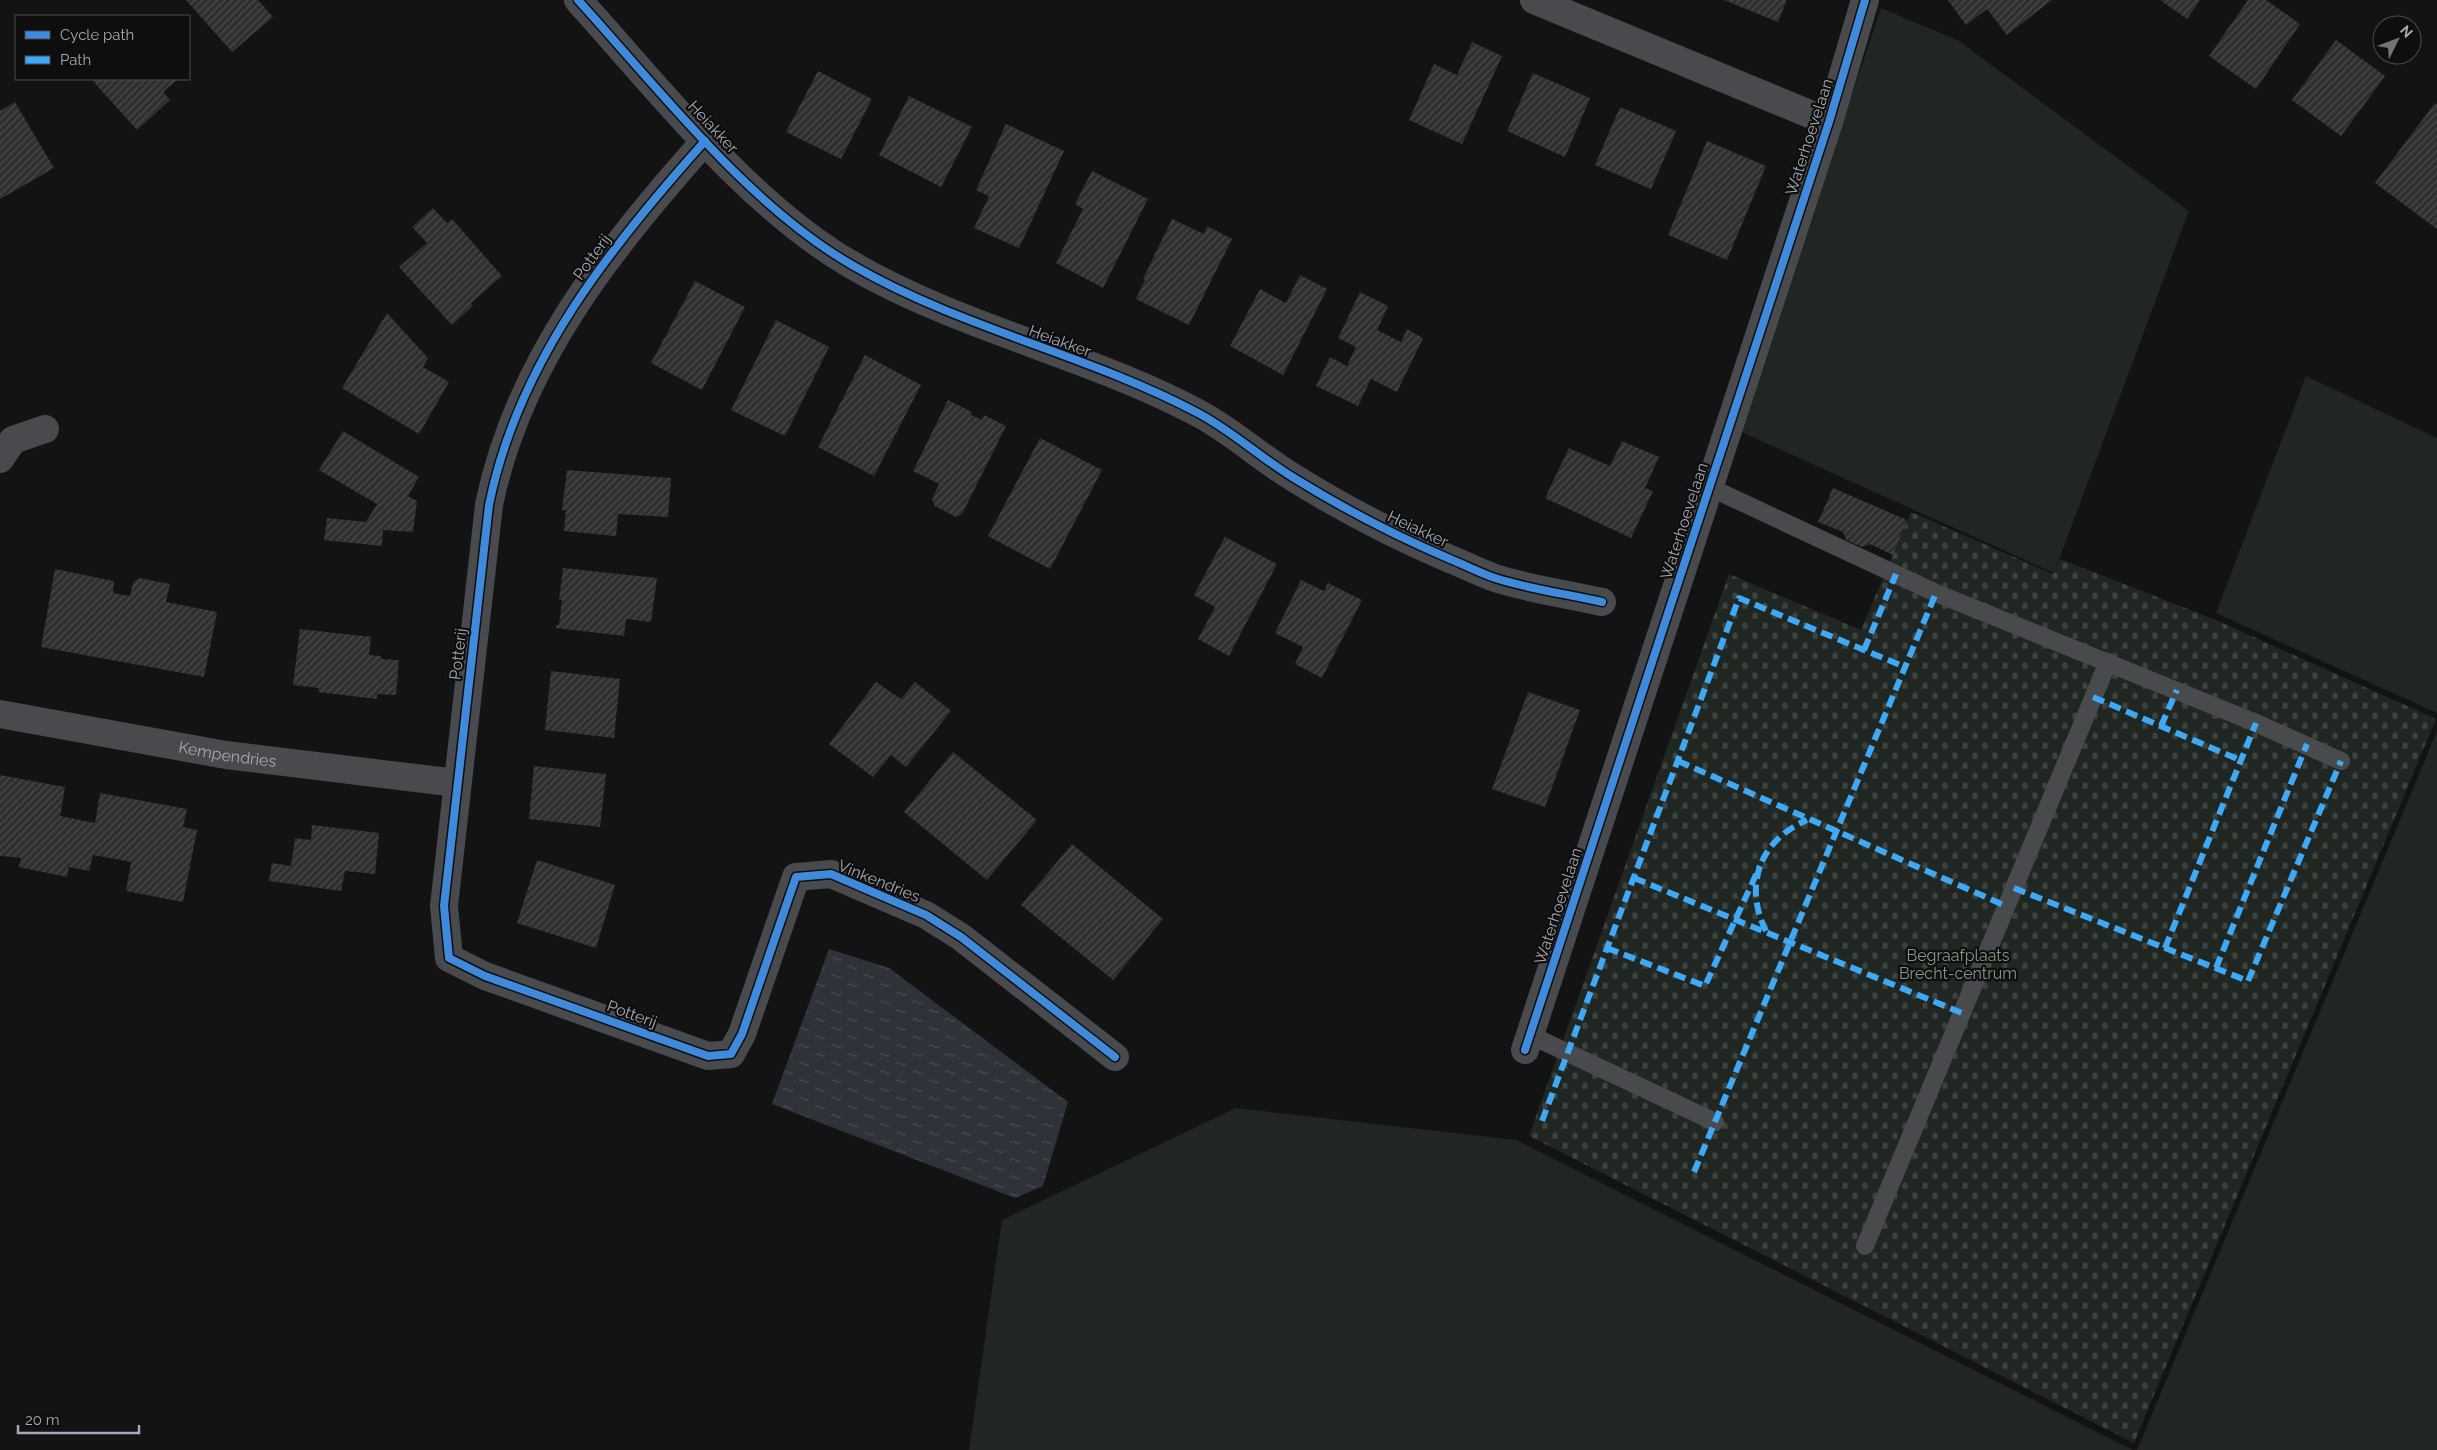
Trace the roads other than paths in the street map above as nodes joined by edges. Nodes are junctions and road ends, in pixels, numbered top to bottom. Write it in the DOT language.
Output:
graph roads {
  1 [pos="578,0"];
  2 [pos="1534,0"];
  3 [pos="1866,0"];
  4 [pos="1830,122"];
  5 [pos="705,141"];
  6 [pos="45,429"];
  7 [pos="0,459"];
  8 [pos="1709,487"];
  9 [pos="1602,602"];
  10 [pos="2108,662"];
  11 [pos="0,714"];
  12 [pos="2341,760"];
  13 [pos="457,783"];
  14 [pos="1528,1043"];
  15 [pos="708,1056"];
  16 [pos="1115,1057"];
  17 [pos="1715,1122"];
  18 [pos="1865,1246"];
  1 -- 5 [label="street, Heiakker"];
  2 -- 4 [label="street, Waterhoevelaan"];
  3 -- 4 [label="street, Waterhoevelaan"];
  4 -- 8 [label="street, Waterhoevelaan"];
  5 -- 9 [label="street, Heiakker"];
  5 -- 13 [label="street, Potterij"];
  6 -- 7 [label="street"];
  8 -- 10 [label="lane"];
  8 -- 14 [label="street, Waterhoevelaan"];
  10 -- 12 [label="lane"];
  10 -- 18 [label="lane"];
  11 -- 13 [label="street, Kempendries"];
  13 -- 15 [label="street, Potterij"];
  14 -- 17 [label="lane"];
  15 -- 16 [label="street, Vinkendries"];
}
